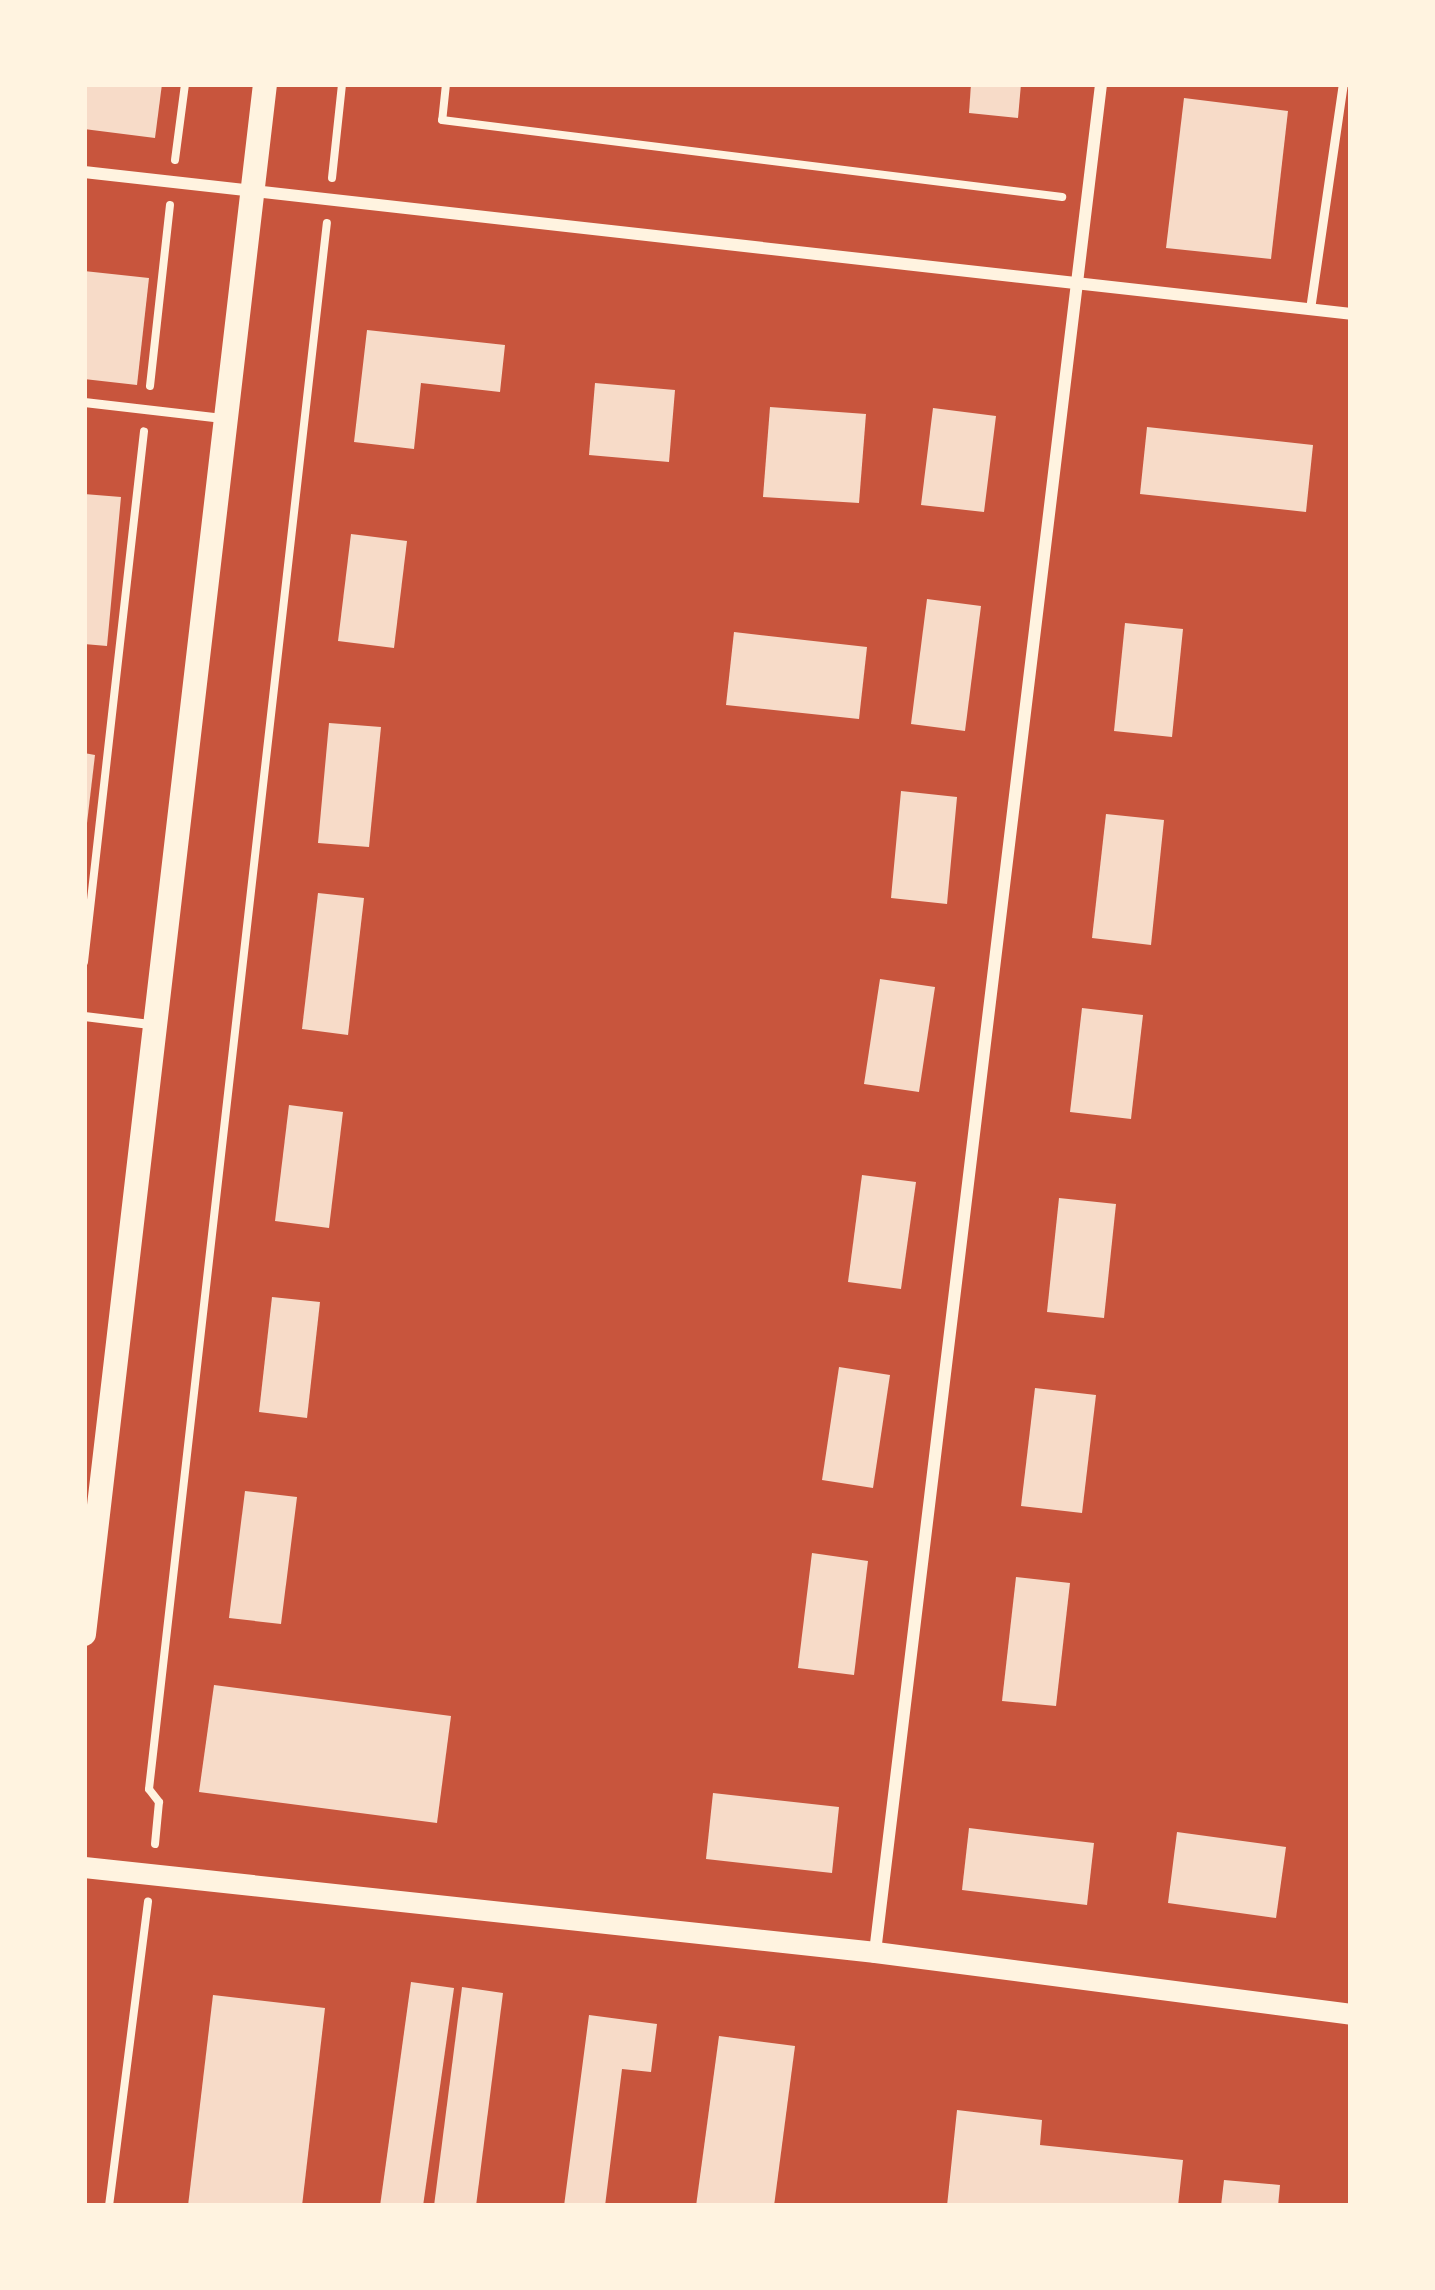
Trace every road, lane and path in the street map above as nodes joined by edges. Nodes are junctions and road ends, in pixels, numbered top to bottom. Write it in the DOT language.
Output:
graph roads {
  1 [pos="184,84"];
  2 [pos="266,84"];
  3 [pos="342,84"];
  4 [pos="446,84"];
  5 [pos="1102,84"];
  6 [pos="1343,84"];
  7 [pos="84,172"];
  8 [pos="172,182"];
  9 [pos="253,191"];
  10 [pos="330,200"];
  11 [pos="1088,200"];
  12 [pos="1077,283"];
  13 [pos="1310,309"];
  14 [pos="1351,314"];
  15 [pos="84,402"];
  16 [pos="147,409"];
  17 [pos="227,418"];
  18 [pos="84,962"];
  19 [pos="84,1016"];
  20 [pos="157,1025"];
  21 [pos="84,1634"];
  22 [pos="84,1867"];
  23 [pos="152,1874"];
  24 [pos="875,1952"];
  25 [pos="1351,2014"];
  26 [pos="109,2206"];
  1 -- 8 [label="path"];
  2 -- 9 [label="main road"];
  3 -- 10 [label="path"];
  4 -- 11 [label="path"];
  5 -- 11 [label="street"];
  6 -- 13 [label="lane"];
  7 -- 8 [label="street"];
  8 -- 9 [label="street"];
  8 -- 16 [label="path"];
  9 -- 10 [label="street"];
  9 -- 17 [label="main road"];
  10 -- 12 [label="street"];
  10 -- 23 [label="path"];
  11 -- 12 [label="street"];
  12 -- 13 [label="street"];
  12 -- 24 [label="street"];
  13 -- 14 [label="street"];
  15 -- 16 [label="lane"];
  16 -- 17 [label="lane"];
  16 -- 18 [label="path"];
  17 -- 20 [label="main road"];
  19 -- 20 [label="lane"];
  20 -- 21 [label="main road"];
  22 -- 23 [label="street"];
  23 -- 24 [label="street"];
  23 -- 26 [label="path"];
  24 -- 25 [label="street"];
}
